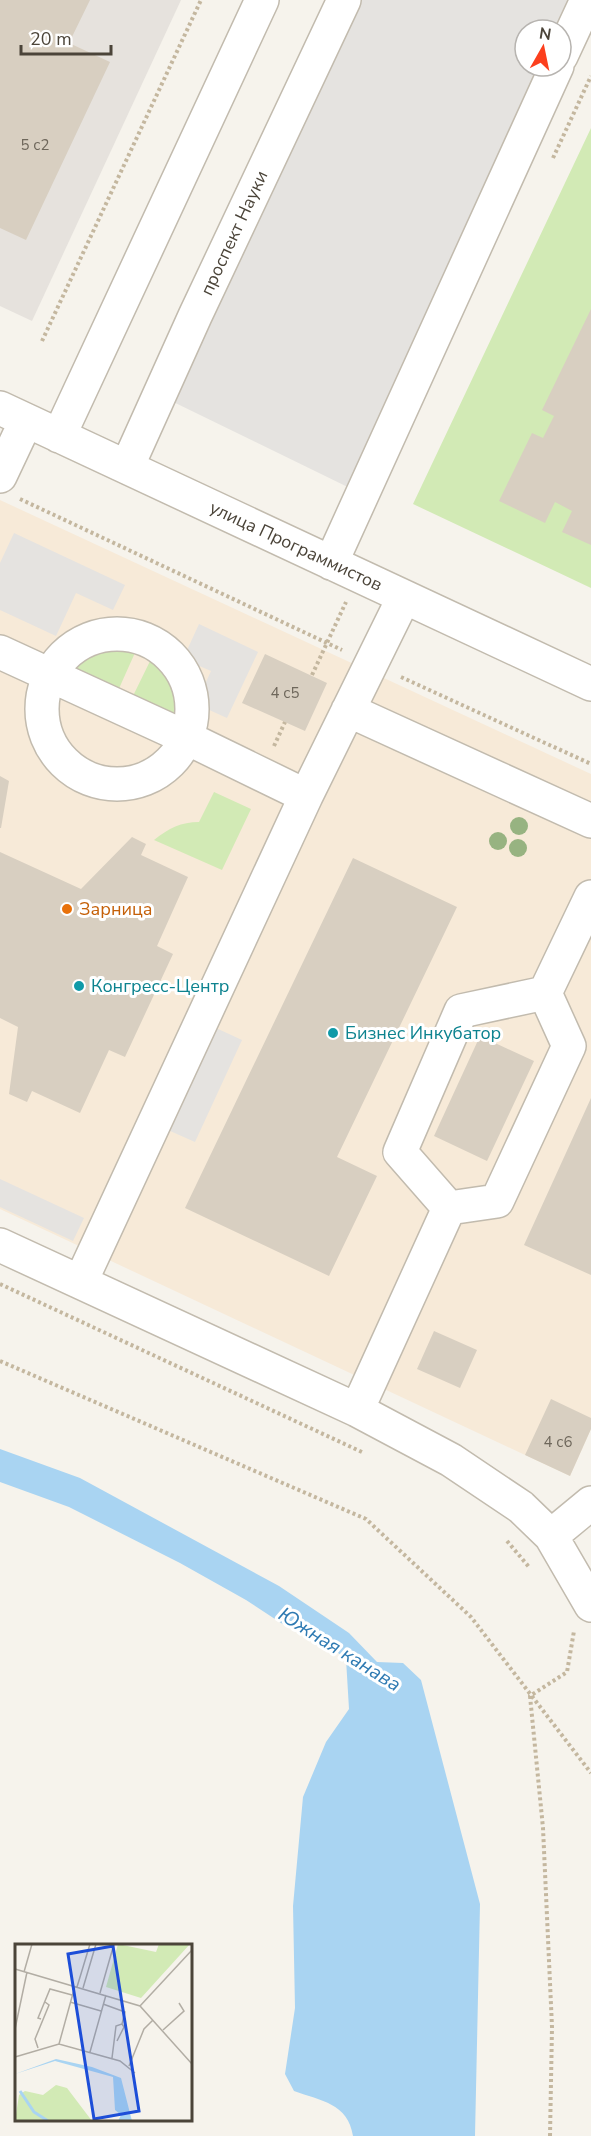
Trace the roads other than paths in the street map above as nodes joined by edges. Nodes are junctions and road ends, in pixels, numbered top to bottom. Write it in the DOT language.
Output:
graph roads {
  1 [pos="262,0"];
  2 [pos="344,0"];
  3 [pos="587,0"];
  4 [pos="573,31"];
  5 [pos="552,78"];
  6 [pos="13,415"];
  7 [pos="59,436"];
  8 [pos="127,467"];
  9 [pos="5,485"];
  10 [pos="331,563"];
  11 [pos="404,597"];
  12 [pos="0,652"];
  13 [pos="49,675"];
  14 [pos="591,684"];
  15 [pos="348,710"];
  16 [pos="187,738"];
  17 [pos="306,796"];
  18 [pos="591,821"];
  19 [pos="591,897"];
  20 [pos="545,993"];
  21 [pos="449,1208"];
  22 [pos="0,1245"];
  23 [pos="81,1281"];
  24 [pos="357,1410"];
  25 [pos="591,1503"];
  26 [pos="550,1536"];
  27 [pos="579,1623"];
  1 -- 7 [label="street"];
  2 -- 8 [label="street, проспект Науки"];
  3 -- 4 [label="street"];
  5 -- 10 [label="street"];
  6 -- 7 [label="street, улица Программистов"];
  6 -- 9 [label="street"];
  7 -- 8 [label="street, улица Программистов"];
  8 -- 10 [label="street, улица Программистов"];
  10 -- 11 [label="street, улица Программистов"];
  11 -- 14 [label="street, улица Программистов"];
  11 -- 15 [label="street"];
  12 -- 13 [label="street"];
  13 -- 16 [label="street"];
  13 -- 16 [label="street"];
  13 -- 16 [label="street"];
  15 -- 17 [label="street"];
  15 -- 18 [label="street"];
  16 -- 17 [label="street"];
  17 -- 23 [label="street"];
  19 -- 20 [label="street"];
  20 -- 21 [label="street"];
  20 -- 21 [label="street"];
  21 -- 24 [label="street"];
  22 -- 23 [label="street"];
  23 -- 24 [label="street"];
  24 -- 26 [label="street"];
  25 -- 26 [label="street"];
  26 -- 27 [label="street"];
}
